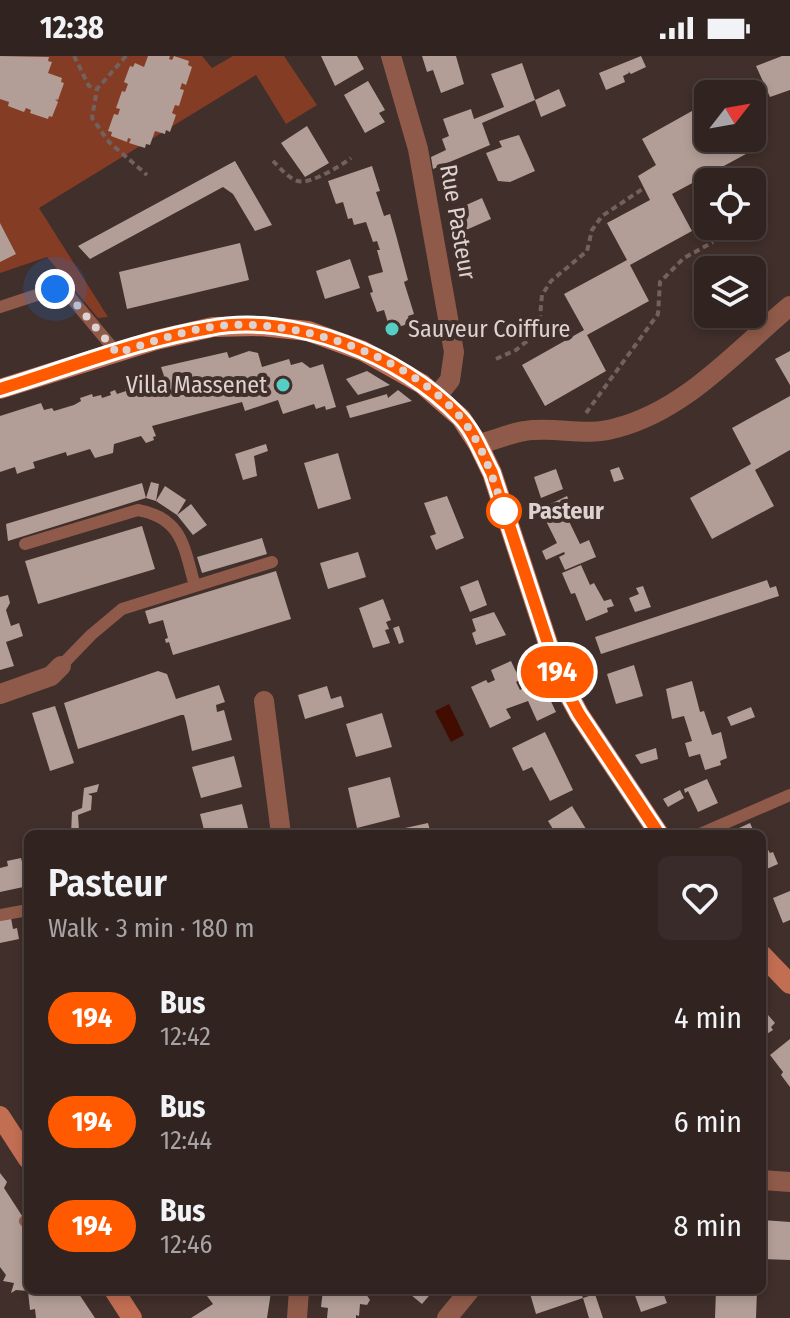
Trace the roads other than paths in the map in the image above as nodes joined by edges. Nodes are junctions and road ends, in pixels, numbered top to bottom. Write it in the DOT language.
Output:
graph roads {
  1 [pos="391,56"];
  2 [pos="790,306"];
  3 [pos="0,307"];
  4 [pos="117,353"];
  5 [pos="0,389"];
  6 [pos="437,396"];
  7 [pos="478,444"];
  8 [pos="25,544"];
  9 [pos="272,562"];
  10 [pos="195,586"];
  11 [pos="61,666"];
  12 [pos="0,694"];
  13 [pos="264,701"];
  14 [pos="790,795"];
  15 [pos="280,830"];
  16 [pos="656,830"];
  17 [pos="709,830"];
  18 [pos="24,911"];
  19 [pos="0,915"];
  20 [pos="766,959"];
  21 [pos="790,984"];
  22 [pos="0,1116"];
  23 [pos="24,1153"];
  24 [pos="766,1180"];
  25 [pos="790,1182"];
  26 [pos="117,1294"];
  27 [pos="299,1294"];
  28 [pos="467,1294"];
  29 [pos="132,1318"];
  30 [pos="297,1318"];
  31 [pos="447,1318"];
  1 -- 6 [label="street, Rue Pasteur"];
  2 -- 7 [label="street"];
  3 -- 4 [label="lane"];
  4 -- 5 [label="main road"];
  4 -- 6 [label="main road"];
  6 -- 7 [label="main road"];
  7 -- 16 [label="main road"];
  8 -- 10 [label="lane"];
  9 -- 10 [label="lane"];
  10 -- 11 [label="lane"];
  11 -- 12 [label="street"];
  13 -- 15 [label="street"];
  14 -- 17 [label="lane"];
  18 -- 19 [label="lane"];
  20 -- 21 [label="main road"];
  22 -- 23 [label="main road"];
  24 -- 25 [label="street"];
  26 -- 29 [label="main road"];
  27 -- 30 [label="street"];
  28 -- 31 [label="street"];
}
